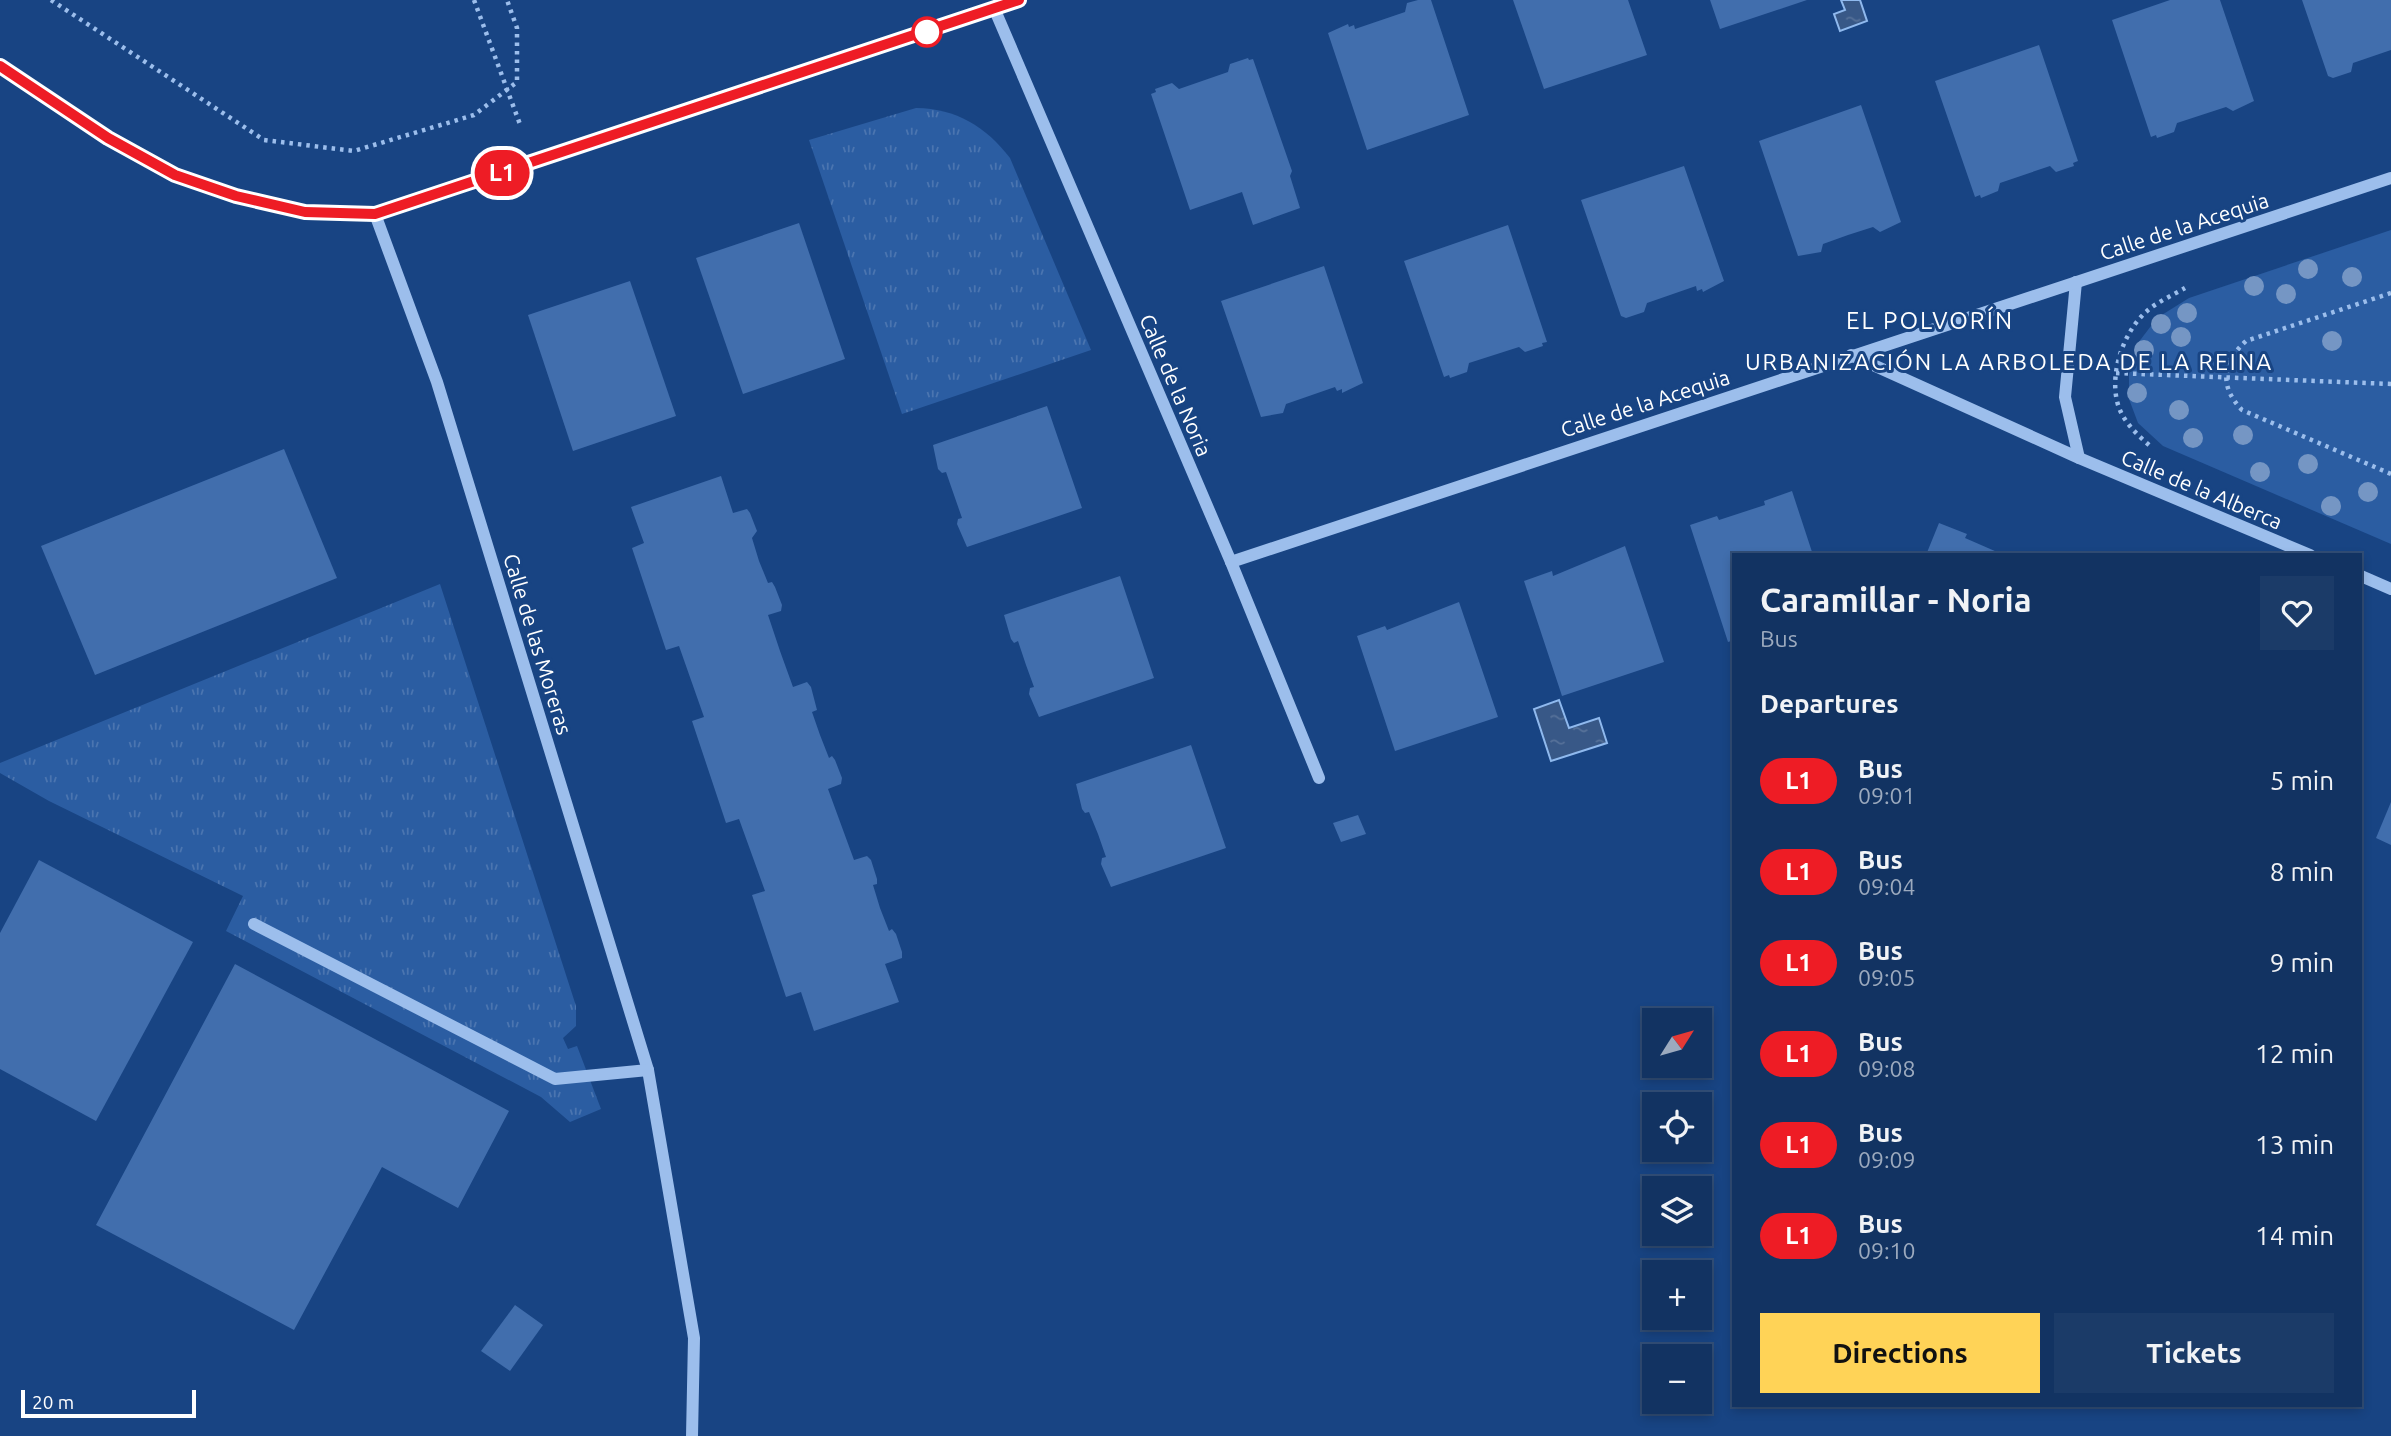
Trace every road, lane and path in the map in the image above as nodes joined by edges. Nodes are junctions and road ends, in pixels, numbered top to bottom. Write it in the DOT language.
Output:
graph roads {
  1 [pos="51,0"];
  2 [pos="474,0"];
  3 [pos="508,0"];
  4 [pos="1019,0"];
  5 [pos="994,8"];
  6 [pos="0,66"];
  7 [pos="506,89"];
  8 [pos="534,162"];
  9 [pos="2391,178"];
  10 [pos="375,214"];
  11 [pos="2076,282"];
  12 [pos="2197,284"];
  13 [pos="2391,293"];
  14 [pos="1851,355"];
  15 [pos="2116,373"];
  16 [pos="2225,375"];
  17 [pos="2391,384"];
  18 [pos="2159,453"];
  19 [pos="2078,458"];
  20 [pos="2391,474"];
  21 [pos="2305,553"];
  22 [pos="1231,562"];
  23 [pos="2362,576"];
  24 [pos="2391,589"];
  25 [pos="1319,778"];
  26 [pos="254,924"];
  27 [pos="648,1070"];
  28 [pos="692,1436"];
  1 -- 7 [label="path"];
  2 -- 7 [label="path"];
  3 -- 7 [label="path"];
  4 -- 5 [label="street"];
  5 -- 8 [label="street"];
  5 -- 22 [label="street, Calle de la Noria"];
  6 -- 10 [label="street"];
  7 -- 8 [label="path"];
  8 -- 10 [label="street"];
  9 -- 11 [label="street, Calle de la Acequia"];
  10 -- 27 [label="street, Calle de las Moreras"];
  11 -- 14 [label="street, Calle de la Acequia"];
  11 -- 19 [label="street"];
  12 -- 15 [label="path"];
  13 -- 16 [label="path"];
  14 -- 19 [label="street, Calle de la Alberca"];
  14 -- 22 [label="street, Calle de la Acequia"];
  15 -- 16 [label="path"];
  15 -- 18 [label="path"];
  16 -- 17 [label="path"];
  16 -- 20 [label="path"];
  19 -- 21 [label="street, Calle de la Alberca"];
  22 -- 25 [label="street, Calle de la Noria"];
  23 -- 24 [label="street"];
  26 -- 27 [label="street"];
  27 -- 28 [label="street, Calle de las Moreras"];
}
